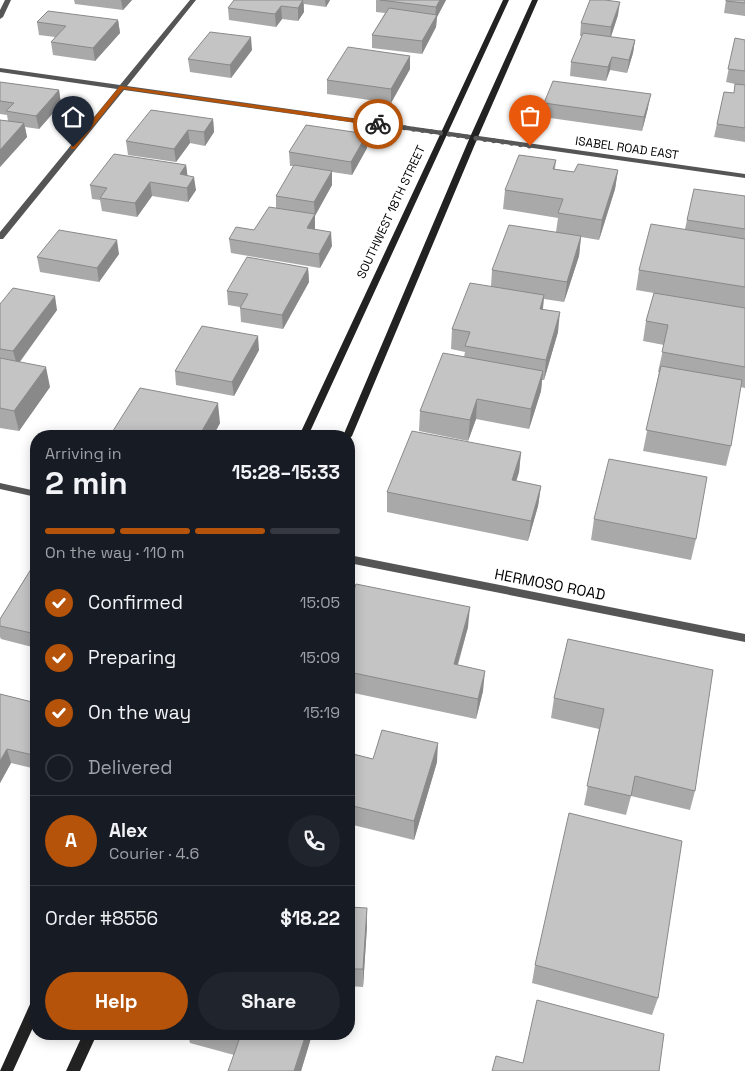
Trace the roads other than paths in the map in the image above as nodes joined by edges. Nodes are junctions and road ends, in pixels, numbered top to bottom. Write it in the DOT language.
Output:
graph roads {
  1 [pos="8,0"];
  2 [pos="193,0"];
  3 [pos="506,0"];
  4 [pos="535,0"];
  5 [pos="0,17"];
  6 [pos="0,70"];
  7 [pos="122,88"];
  8 [pos="444,133"];
  9 [pos="474,138"];
  10 [pos="745,176"];
  11 [pos="0,237"];
  12 [pos="306,430"];
  13 [pos="350,430"];
  14 [pos="0,486"];
  15 [pos="30,493"];
  16 [pos="355,560"];
  17 [pos="745,638"];
  18 [pos="30,1020"];
  19 [pos="87,1040"];
  20 [pos="6,1071"];
  21 [pos="74,1071"];
  1 -- 5 [label="street"];
  2 -- 7 [label="street"];
  3 -- 8 [label="main road, SOUTHWEST 18TH STREET"];
  4 -- 9 [label="main road"];
  6 -- 7 [label="street, ISABEL ROAD EAST"];
  7 -- 8 [label="street, ISABEL ROAD EAST"];
  7 -- 11 [label="street"];
  8 -- 9 [label="street, ISABEL ROAD EAST"];
  8 -- 12 [label="main road, SOUTHWEST 18TH STREET"];
  9 -- 10 [label="street, ISABEL ROAD EAST"];
  9 -- 13 [label="main road"];
  14 -- 15 [label="street"];
  16 -- 17 [label="street, HERMOSO ROAD"];
  18 -- 20 [label="main road"];
  19 -- 21 [label="main road"];
}
